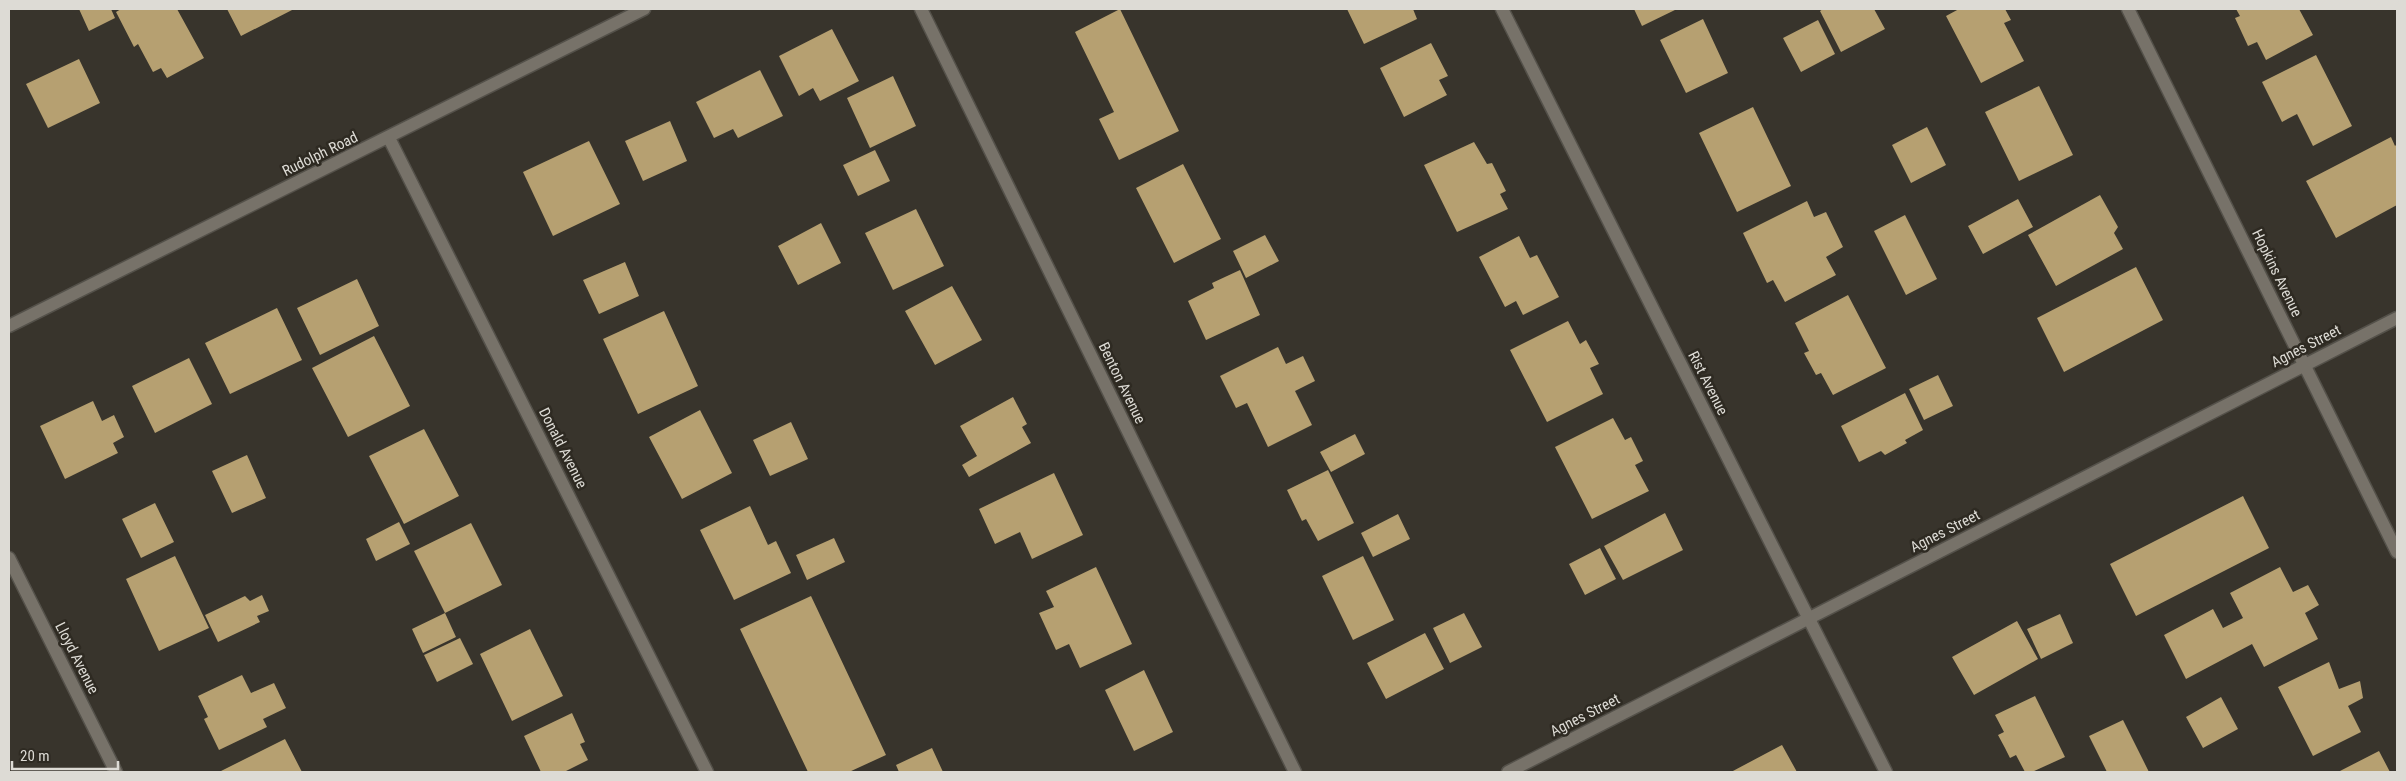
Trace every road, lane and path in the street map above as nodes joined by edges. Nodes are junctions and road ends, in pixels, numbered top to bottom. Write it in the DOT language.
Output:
graph roads {
  1 [pos="644,9"];
  2 [pos="920,9"];
  3 [pos="1502,9"];
  4 [pos="2128,9"];
  5 [pos="389,138"];
  6 [pos="2397,318"];
  7 [pos="9,326"];
  8 [pos="2305,364"];
  9 [pos="2397,552"];
  10 [pos="9,558"];
  11 [pos="1809,620"];
  12 [pos="116,772"];
  13 [pos="707,772"];
  14 [pos="1295,772"];
  15 [pos="1508,772"];
  16 [pos="1886,772"];
  1 -- 5 [label="street, Rudolph Road"];
  2 -- 14 [label="street, Benton Avenue"];
  3 -- 11 [label="street, Rist Avenue"];
  4 -- 8 [label="street, Hopkins Avenue"];
  5 -- 7 [label="street, Rudolph Road"];
  5 -- 13 [label="street, Donald Avenue"];
  6 -- 8 [label="street, Agnes Street"];
  8 -- 9 [label="street, Hopkins Avenue"];
  8 -- 11 [label="street, Agnes Street"];
  10 -- 12 [label="street, Lloyd Avenue"];
  11 -- 15 [label="street, Agnes Street"];
  11 -- 16 [label="street, Rist Avenue"];
}
